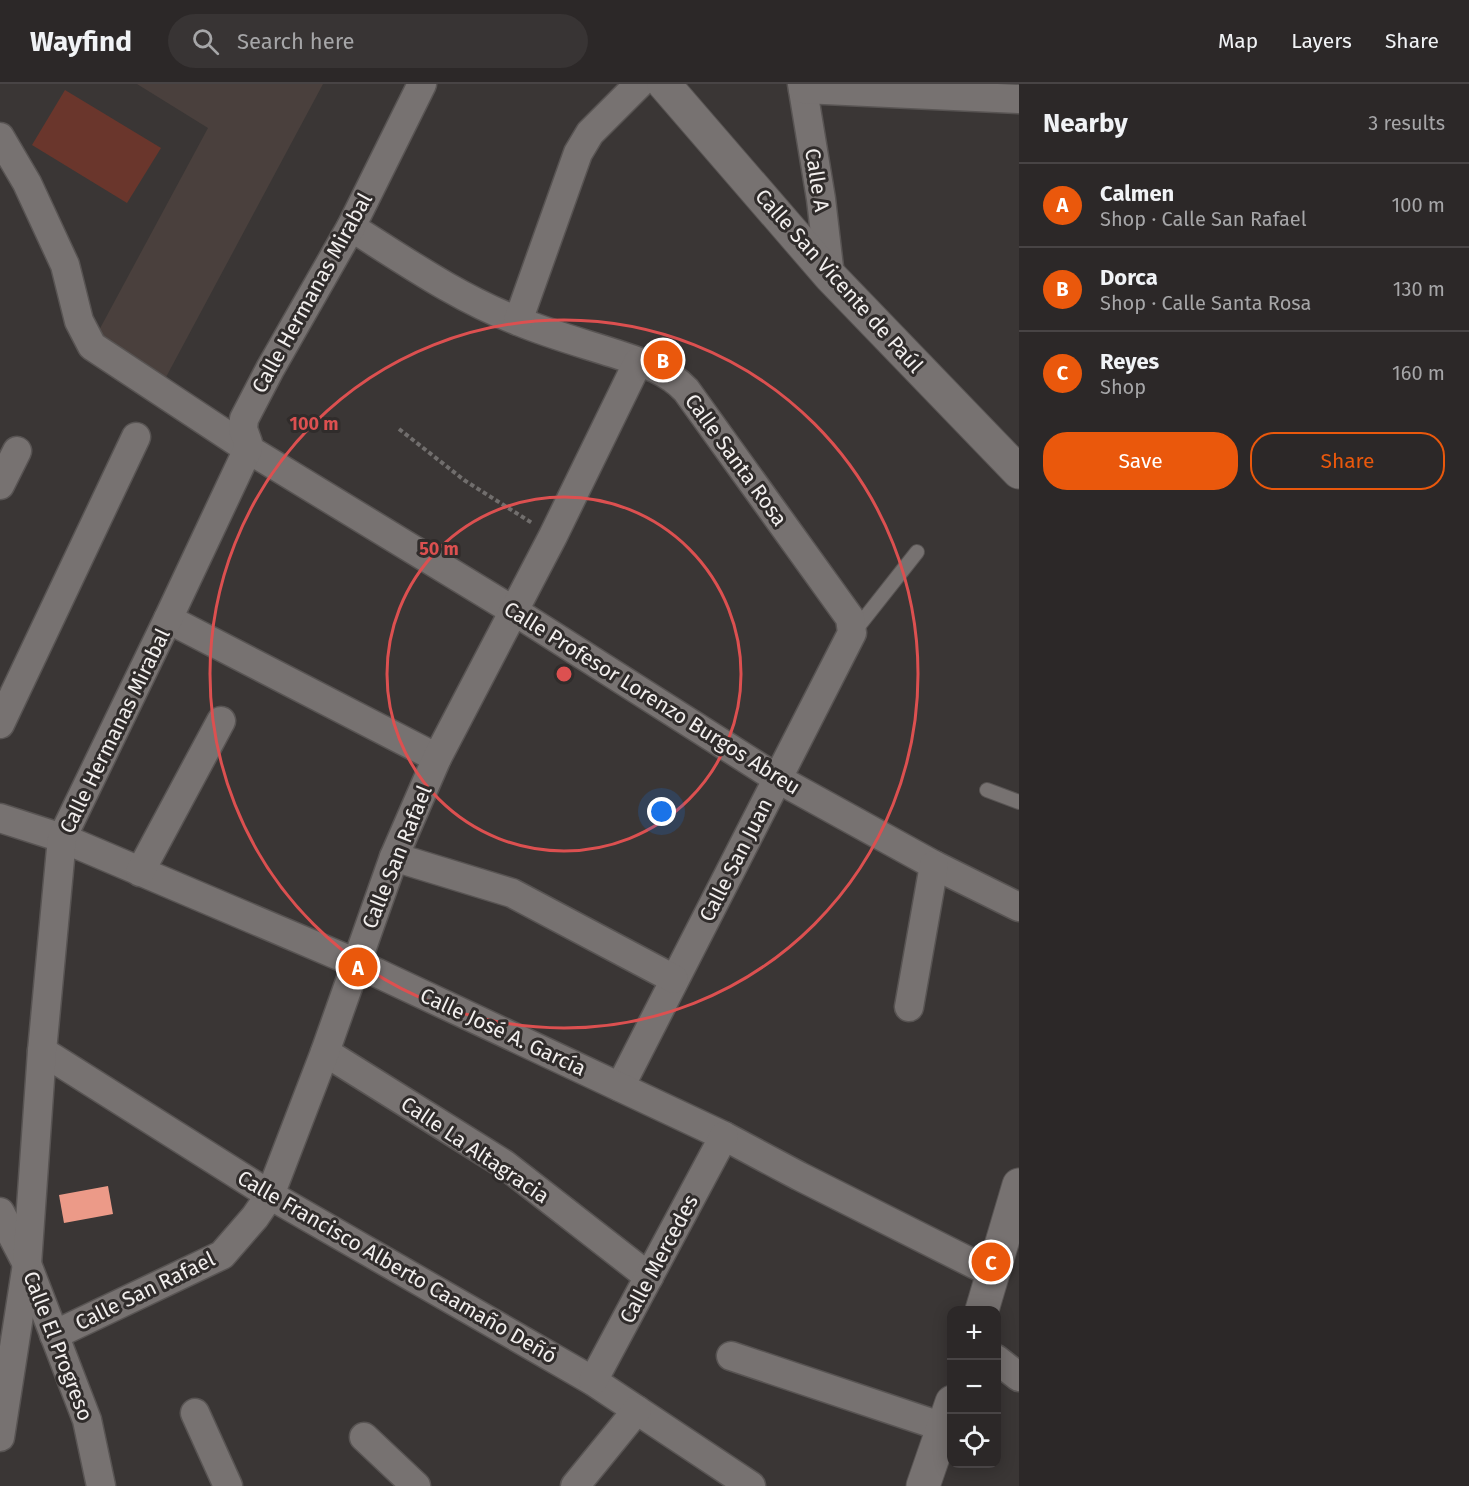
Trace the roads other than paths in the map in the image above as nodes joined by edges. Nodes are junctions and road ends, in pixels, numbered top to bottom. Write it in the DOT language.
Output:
graph roads {
  1 [pos="422,84"];
  2 [pos="639,84"];
  3 [pos="664,84"];
  4 [pos="802,86"];
  5 [pos="1019,99"];
  6 [pos="0,137"];
  7 [pos="351,227"];
  8 [pos="830,276"];
  9 [pos="518,321"];
  10 [pos="638,362"];
  11 [pos="136,436"];
  12 [pos="248,449"];
  13 [pos="17,451"];
  14 [pos="1019,472"];
  15 [pos="0,485"];
  16 [pos="917,552"];
  17 [pos="514,610"];
  18 [pos="168,619"];
  19 [pos="852,633"];
  20 [pos="221,721"];
  21 [pos="0,724"];
  22 [pos="437,758"];
  23 [pos="778,778"];
  24 [pos="987,790"];
  25 [pos="1019,802"];
  26 [pos="0,818"];
  27 [pos="62,838"];
  28 [pos="394,858"];
  29 [pos="934,866"];
  30 [pos="140,872"];
  31 [pos="1019,907"];
  32 [pos="356,963"];
  33 [pos="674,979"];
  34 [pos="909,1007"];
  35 [pos="42,1051"];
  36 [pos="325,1052"];
  37 [pos="620,1087"];
  38 [pos="724,1136"];
  39 [pos="1019,1185"];
  40 [pos="270,1195"];
  41 [pos="0,1212"];
  42 [pos="27,1264"];
  43 [pos="994,1274"];
  44 [pos="650,1277"];
  45 [pos="984,1306"];
  46 [pos="54,1335"];
  47 [pos="731,1356"];
  48 [pos="997,1360"];
  49 [pos="1019,1377"];
  50 [pos="593,1381"];
  51 [pos="637,1410"];
  52 [pos="195,1413"];
  53 [pos="947,1415"];
  54 [pos="0,1437"];
  55 [pos="364,1437"];
  56 [pos="100,1486"];
  57 [pos="228,1486"];
  58 [pos="416,1486"];
  59 [pos="575,1486"];
  60 [pos="751,1486"];
  61 [pos="923,1486"];
  1 -- 7 [label="street, Calle Hermanas Mirabal"];
  2 -- 9 [label="street"];
  3 -- 8 [label="street, Calle San Vicente de Paúl"];
  4 -- 5 [label="street"];
  4 -- 8 [label="street, Calle A"];
  6 -- 12 [label="street, Calle Profesor Lorenzo Burgos Abreu"];
  7 -- 9 [label="street, Calle Santa Rosa"];
  7 -- 12 [label="street, Calle Hermanas Mirabal"];
  8 -- 14 [label="street, Calle San Vicente de Paúl"];
  9 -- 10 [label="street, Calle Santa Rosa"];
  10 -- 17 [label="street, Calle San Rafael"];
  10 -- 19 [label="street, Calle Santa Rosa"];
  11 -- 21 [label="street"];
  12 -- 17 [label="street, Calle Profesor Lorenzo Burgos Abreu"];
  12 -- 18 [label="street, Calle Hermanas Mirabal"];
  13 -- 15 [label="street"];
  16 -- 19 [label="lane"];
  17 -- 22 [label="street, Calle San Rafael"];
  17 -- 23 [label="street, Calle Profesor Lorenzo Burgos Abreu"];
  18 -- 22 [label="street"];
  18 -- 27 [label="street, Calle Hermanas Mirabal"];
  19 -- 23 [label="street, Calle San Juan"];
  20 -- 30 [label="street"];
  22 -- 28 [label="street, Calle San Rafael"];
  23 -- 29 [label="street, Calle Profesor Lorenzo Burgos Abreu"];
  23 -- 33 [label="street, Calle San Juan"];
  24 -- 25 [label="lane"];
  26 -- 27 [label="street, Calle José A. García"];
  27 -- 30 [label="street, Calle José A. García"];
  27 -- 35 [label="street, Calle Hermanas Mirabal"];
  28 -- 32 [label="street, Calle San Rafael"];
  28 -- 33 [label="street"];
  29 -- 31 [label="street, Calle Profesor Lorenzo Burgos Abreu"];
  29 -- 34 [label="street"];
  30 -- 32 [label="street, Calle José A. García"];
  32 -- 36 [label="street, Calle San Rafael"];
  32 -- 37 [label="street, Calle José A. García"];
  33 -- 37 [label="street, Calle San Juan"];
  35 -- 40 [label="street, Calle Francisco Alberto Caamaño Deñó"];
  35 -- 42 [label="street, Calle Hermanas Mirabal"];
  36 -- 40 [label="street, Calle San Rafael"];
  36 -- 44 [label="street, Calle La Altagracia"];
  37 -- 38 [label="street, Calle José A. García"];
  38 -- 43 [label="street, Calle José A. García"];
  38 -- 44 [label="street, Calle Mercedes"];
  39 -- 43 [label="street"];
  40 -- 46 [label="street, Calle San Rafael"];
  40 -- 50 [label="street, Calle Francisco Alberto Caamaño Deñó"];
  41 -- 42 [label="street, Calle El Progreso"];
  42 -- 46 [label="street, Calle El Progreso"];
  42 -- 54 [label="street, Calle Hermanas Mirabal"];
  43 -- 45 [label="street"];
  44 -- 50 [label="street, Calle Mercedes"];
  46 -- 56 [label="street, Calle El Progreso"];
  47 -- 53 [label="street"];
  48 -- 49 [label="street"];
  50 -- 51 [label="street, Calle Francisco Alberto Caamaño Deñó"];
  51 -- 59 [label="street"];
  51 -- 60 [label="street, Calle Francisco Alberto Caamaño Deñó"];
  52 -- 57 [label="street"];
  53 -- 61 [label="street"];
  55 -- 58 [label="street"];
}
